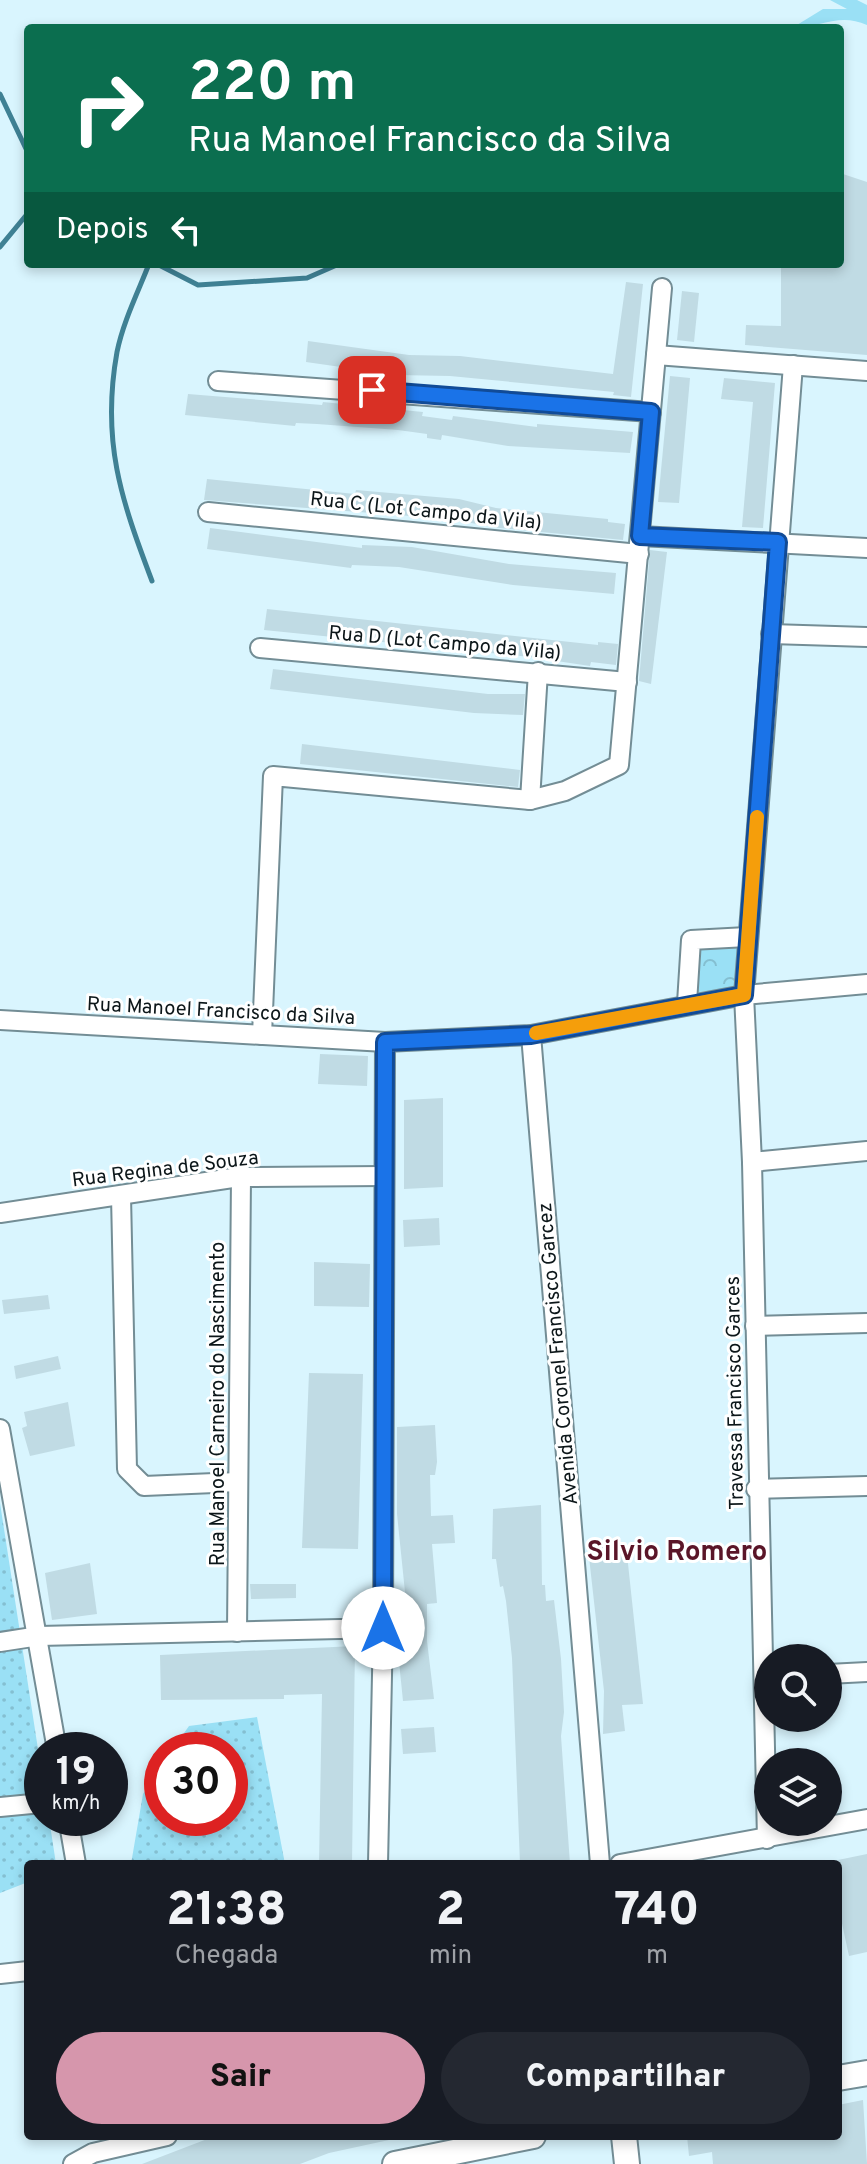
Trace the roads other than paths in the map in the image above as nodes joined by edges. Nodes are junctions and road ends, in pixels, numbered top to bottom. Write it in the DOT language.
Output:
graph roads {
  1 [pos="662,288"];
  2 [pos="656,355"];
  3 [pos="793,365"];
  4 [pos="867,371"];
  5 [pos="218,381"];
  6 [pos="651,412"];
  7 [pos="208,512"];
  8 [pos="778,542"];
  9 [pos="639,545"];
  10 [pos="867,548"];
  11 [pos="771,634"];
  12 [pos="867,637"];
  13 [pos="260,648"];
  14 [pos="538,672"];
  15 [pos="627,682"];
  16 [pos="530,800"];
  17 [pos="747,937"];
  18 [pos="867,984"];
  19 [pos="744,995"];
  20 [pos="687,1003"];
  21 [pos="0,1020"];
  22 [pos="262,1035"];
  23 [pos="531,1035"];
  24 [pos="385,1042"];
  25 [pos="867,1151"];
  26 [pos="752,1162"];
  27 [pos="384,1176"];
  28 [pos="241,1177"];
  29 [pos="121,1196"];
  30 [pos="0,1213"];
  31 [pos="867,1323"];
  32 [pos="755,1326"];
  33 [pos="0,1429"];
  34 [pos="238,1482"];
  35 [pos="867,1486"];
  36 [pos="756,1489"];
  37 [pos="383,1628"];
  38 [pos="237,1632"];
  39 [pos="39,1636"];
  40 [pos="0,1642"];
  41 [pos="763,1644"];
  42 [pos="867,1672"];
  43 [pos="842,1673"];
  44 [pos="54,1732"];
  45 [pos="765,1732"];
  46 [pos="24,1805"];
  47 [pos="0,1807"];
  48 [pos="867,1819"];
  49 [pos="71,1836"];
  50 [pos="767,1839"];
  51 [pos="75,1860"];
  52 [pos="378,1860"];
  53 [pos="600,1860"];
  54 [pos="644,1860"];
  55 [pos="24,1971"];
  56 [pos="0,1974"];
  57 [pos="867,2073"];
  58 [pos="842,2077"];
  59 [pos="513,2140"];
  60 [pos="624,2140"];
  61 [pos="113,2142"];
  62 [pos="93,2159"];
  63 [pos="73,2164"];
  64 [pos="395,2164"];
  65 [pos="627,2164"];
  1 -- 2 [label="street"];
  2 -- 3 [label="street"];
  2 -- 6 [label="street"];
  3 -- 4 [label="street"];
  3 -- 8 [label="street, Travessa Francisco Garces"];
  5 -- 6 [label="street"];
  6 -- 9 [label="street"];
  7 -- 9 [label="street, Rua C (Lot Campo da Vila)"];
  8 -- 9 [label="street, Rua C (Lot Campo da Vila)"];
  8 -- 10 [label="street, Rua C (Lot Campo da Vila)"];
  8 -- 11 [label="street, Travessa Francisco Garces"];
  9 -- 15 [label="street"];
  11 -- 12 [label="street"];
  11 -- 17 [label="street, Travessa Francisco Garces"];
  13 -- 14 [label="street, Rua D (Lot Campo da Vila)"];
  14 -- 15 [label="street, Rua D (Lot Campo da Vila)"];
  14 -- 16 [label="street"];
  15 -- 16 [label="street"];
  16 -- 22 [label="street"];
  17 -- 19 [label="street, Travessa Francisco Garces"];
  17 -- 20 [label="street"];
  18 -- 19 [label="street, Rua Manoel Francisco da Silva"];
  19 -- 20 [label="street, Rua Manoel Francisco da Silva"];
  19 -- 26 [label="street, Travessa Francisco Garces"];
  20 -- 23 [label="street, Rua Manoel Francisco da Silva"];
  21 -- 22 [label="street, Rua Manoel Francisco da Silva"];
  22 -- 24 [label="street, Rua Manoel Francisco da Silva"];
  23 -- 24 [label="street, Rua Manoel Francisco da Silva"];
  23 -- 53 [label="street, Avenida Coronel Francisco Garcez"];
  24 -- 27 [label="street"];
  25 -- 26 [label="street"];
  26 -- 32 [label="street, Travessa Francisco Garces"];
  27 -- 28 [label="street, Rua Regina de Souza"];
  27 -- 37 [label="street"];
  28 -- 29 [label="street, Rua Regina de Souza"];
  28 -- 34 [label="street, Rua Manoel Carneiro do Nascimento"];
  29 -- 30 [label="street, Rua Regina de Souza"];
  29 -- 34 [label="street"];
  31 -- 32 [label="street"];
  32 -- 36 [label="street, Travessa Francisco Garces"];
  33 -- 39 [label="street"];
  34 -- 38 [label="street, Rua Manoel Carneiro do Nascimento"];
  35 -- 36 [label="street"];
  36 -- 41 [label="street, Travessa Francisco Garces"];
  37 -- 38 [label="street"];
  37 -- 52 [label="street"];
  38 -- 39 [label="street"];
  39 -- 40 [label="street"];
  39 -- 44 [label="street"];
  42 -- 43 [label="street"];
  45 -- 50 [label="street, Travessa Francisco Garces"];
  46 -- 47 [label="street"];
  48 -- 50 [label="street"];
  49 -- 51 [label="street"];
  50 -- 54 [label="street"];
  55 -- 56 [label="street"];
  57 -- 58 [label="main road"];
  59 -- 64 [label="main road"];
  60 -- 65 [label="main road"];
  61 -- 62 [label="street"];
  62 -- 63 [label="street"];
}
